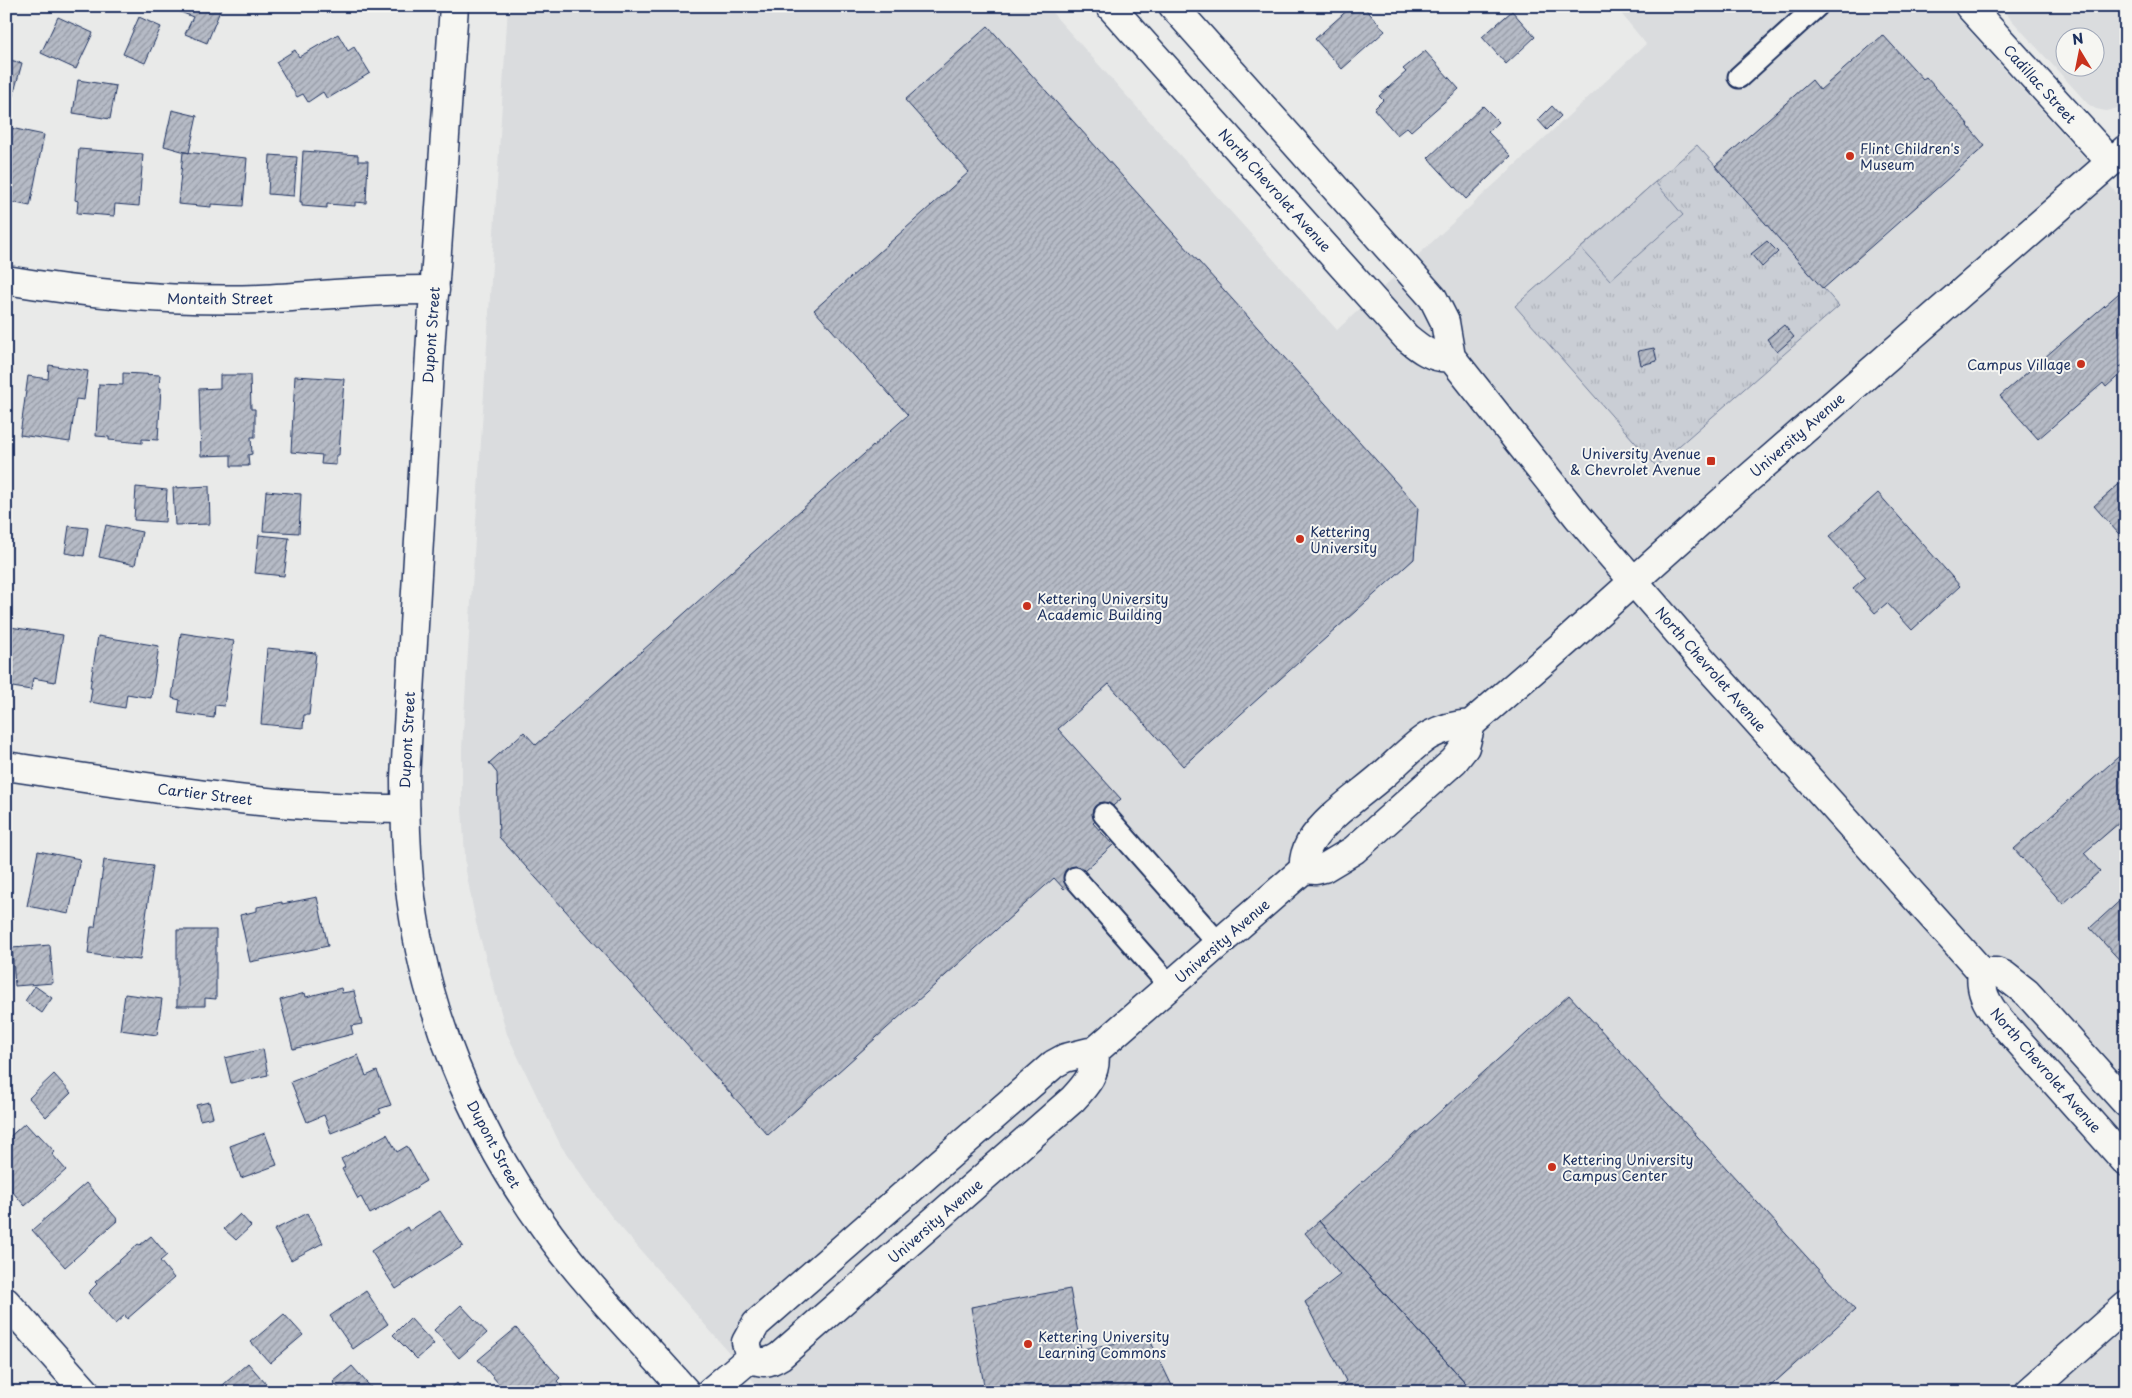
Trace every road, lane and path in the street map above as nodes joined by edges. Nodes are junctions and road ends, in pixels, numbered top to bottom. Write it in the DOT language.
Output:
graph roads {
  1 [pos="454,6"];
  2 [pos="1110,6"];
  3 [pos="1173,6"];
  4 [pos="1817,6"];
  5 [pos="1969,6"];
  6 [pos="1739,77"];
  7 [pos="2119,155"];
  8 [pos="6,280"];
  9 [pos="434,290"];
  10 [pos="1450,357"];
  11 [pos="1634,581"];
  12 [pos="1471,724"];
  13 [pos="6,766"];
  14 [pos="405,808"];
  15 [pos="1104,814"];
  16 [pos="1304,869"];
  17 [pos="1075,878"];
  18 [pos="1218,943"];
  19 [pos="1982,972"];
  20 [pos="1170,986"];
  21 [pos="1094,1052"];
  22 [pos="2126,1103"];
  23 [pos="2126,1162"];
  24 [pos="6,1302"];
  25 [pos="2126,1306"];
  26 [pos="750,1358"];
  27 [pos="86,1392"];
  28 [pos="686,1392"];
  29 [pos="710,1392"];
  30 [pos="2029,1392"];
  1 -- 9 [label="street, Dupont Street"];
  2 -- 10 [label="street, North Chevrolet Avenue"];
  3 -- 10 [label="street"];
  4 -- 6 [label="lane"];
  5 -- 7 [label="street, Cadillac Street"];
  7 -- 11 [label="street, University Avenue"];
  8 -- 9 [label="street, Monteith Street"];
  9 -- 14 [label="street, Dupont Street"];
  10 -- 11 [label="street, North Chevrolet Avenue"];
  11 -- 12 [label="street, University Avenue"];
  11 -- 19 [label="street, North Chevrolet Avenue"];
  12 -- 16 [label="street"];
  12 -- 16 [label="street"];
  13 -- 14 [label="street, Cartier Street"];
  14 -- 28 [label="street, Dupont Street"];
  15 -- 18 [label="lane"];
  16 -- 18 [label="street, University Avenue"];
  17 -- 20 [label="lane"];
  18 -- 20 [label="street, University Avenue"];
  19 -- 22 [label="street"];
  19 -- 23 [label="street, North Chevrolet Avenue"];
  20 -- 21 [label="street, University Avenue"];
  21 -- 26 [label="street"];
  21 -- 26 [label="street, University Avenue"];
  24 -- 27 [label="street"];
  25 -- 30 [label="street"];
  26 -- 29 [label="street"];
}
